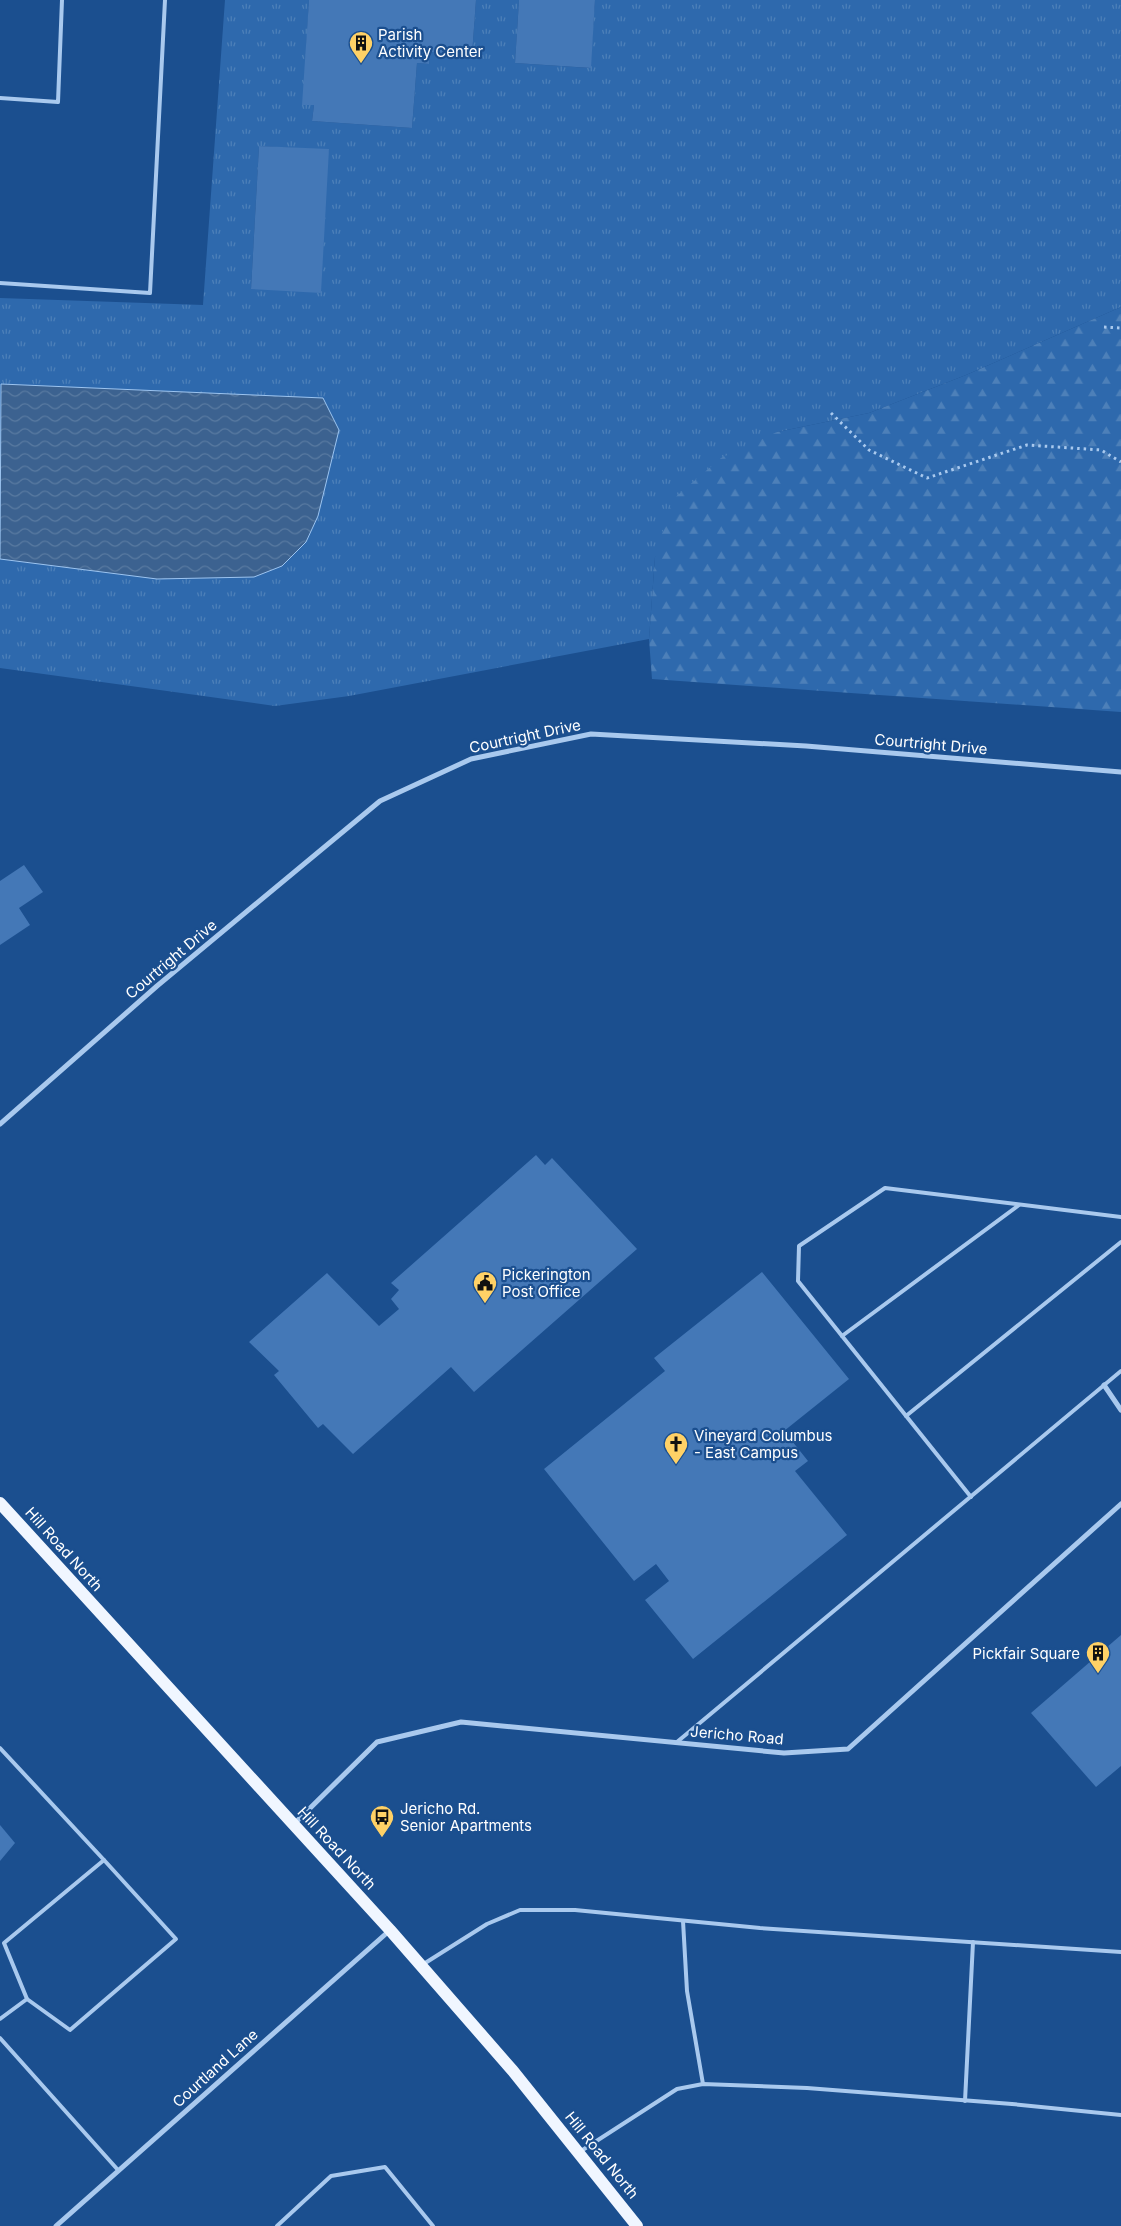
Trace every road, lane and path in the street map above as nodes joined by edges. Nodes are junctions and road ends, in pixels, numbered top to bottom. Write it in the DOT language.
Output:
graph roads {
  1 [pos="62,0"];
  2 [pos="165,0"];
  3 [pos="0,98"];
  4 [pos="0,283"];
  5 [pos="1104,327"];
  6 [pos="1121,328"];
  7 [pos="831,413"];
  8 [pos="1121,462"];
  9 [pos="1121,772"];
  10 [pos="0,1124"];
  11 [pos="1019,1205"];
  12 [pos="1121,1217"];
  13 [pos="1121,1242"];
  14 [pos="842,1336"];
  15 [pos="1121,1371"];
  16 [pos="1104,1385"];
  17 [pos="1121,1410"];
  18 [pos="906,1416"];
  19 [pos="971,1497"];
  20 [pos="0,1503"];
  21 [pos="1121,1504"];
  22 [pos="677,1742"];
  23 [pos="0,1748"];
  24 [pos="293,1825"];
  25 [pos="104,1860"];
  26 [pos="683,1920"];
  27 [pos="390,1930"];
  28 [pos="973,1942"];
  29 [pos="1121,1952"];
  30 [pos="420,1966"];
  31 [pos="27,1999"];
  32 [pos="0,2019"];
  33 [pos="0,2038"];
  34 [pos="704,2084"];
  35 [pos="965,2101"];
  36 [pos="1121,2115"];
  37 [pos="579,2152"];
  38 [pos="118,2170"];
  39 [pos="56,2226"];
  40 [pos="277,2226"];
  41 [pos="433,2226"];
  42 [pos="637,2226"];
  1 -- 3 [label="lane"];
  2 -- 4 [label="lane"];
  5 -- 6 [label="path"];
  7 -- 8 [label="path"];
  9 -- 10 [label="street, Courtright Drive"];
  11 -- 12 [label="lane"];
  11 -- 14 [label="lane"];
  11 -- 14 [label="lane"];
  13 -- 18 [label="lane"];
  14 -- 18 [label="lane"];
  15 -- 16 [label="lane"];
  16 -- 17 [label="street"];
  16 -- 19 [label="lane"];
  18 -- 19 [label="lane"];
  19 -- 22 [label="lane"];
  20 -- 24 [label="main road, Hill Road North"];
  21 -- 22 [label="street, Jericho Road"];
  22 -- 24 [label="street, Jericho Road"];
  23 -- 25 [label="lane"];
  24 -- 27 [label="main road, Hill Road North"];
  25 -- 31 [label="lane"];
  25 -- 31 [label="lane"];
  26 -- 28 [label="lane"];
  26 -- 30 [label="lane"];
  26 -- 34 [label="lane"];
  27 -- 30 [label="main road, Hill Road North"];
  27 -- 38 [label="street, Courtland Lane"];
  28 -- 29 [label="lane"];
  28 -- 35 [label="lane"];
  30 -- 37 [label="main road, Hill Road North"];
  31 -- 32 [label="lane"];
  33 -- 38 [label="lane"];
  34 -- 35 [label="lane"];
  34 -- 37 [label="lane"];
  35 -- 36 [label="lane"];
  37 -- 42 [label="main road, Hill Road North"];
  38 -- 39 [label="street, Courtland Lane"];
  40 -- 41 [label="lane"];
}
